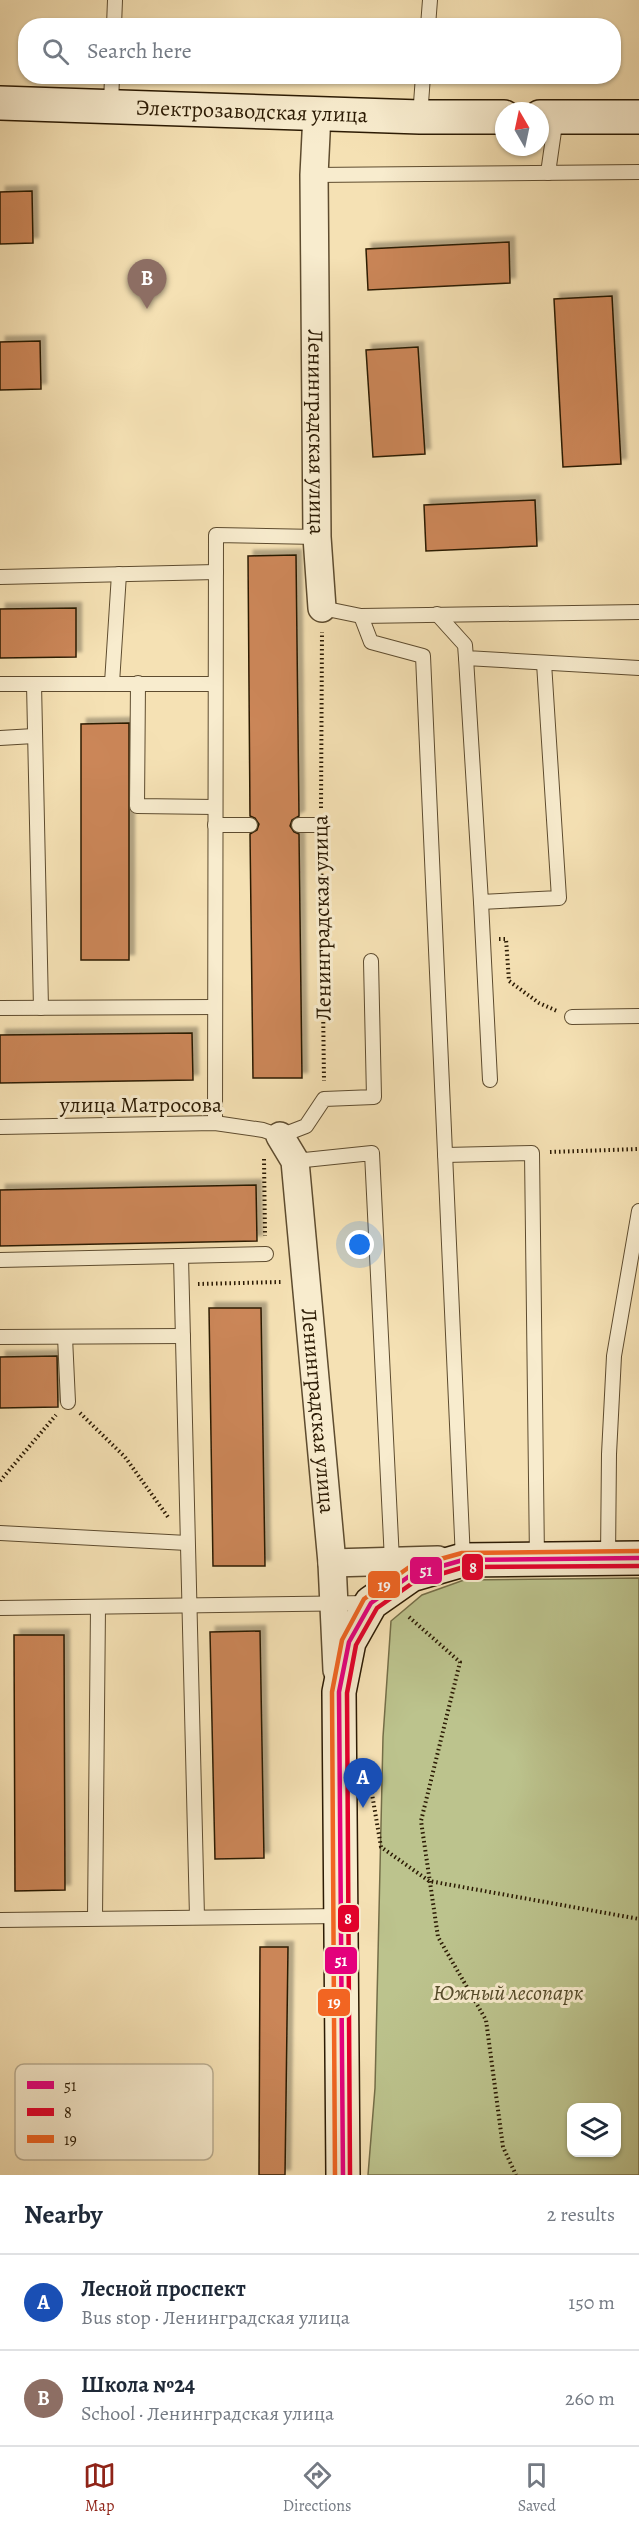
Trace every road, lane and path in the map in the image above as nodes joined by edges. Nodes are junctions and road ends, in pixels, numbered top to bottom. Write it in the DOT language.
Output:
graph roads {
  1 [pos="115,0"];
  2 [pos="430,0"];
  3 [pos="114,18"];
  4 [pos="429,18"];
  5 [pos="422,84"];
  6 [pos="111,91"];
  7 [pos="0,103"];
  8 [pos="317,114"];
  9 [pos="420,117"];
  10 [pos="495,117"];
  11 [pos="549,117"];
  12 [pos="639,117"];
  13 [pos="548,156"];
  14 [pos="639,172"];
  15 [pos="548,173"];
  16 [pos="314,175"];
  17 [pos="317,537"];
  18 [pos="216,572"];
  19 [pos="119,574"];
  20 [pos="0,577"];
  21 [pos="322,608"];
  22 [pos="639,612"];
  23 [pos="437,614"];
  24 [pos="361,616"];
  25 [pos="466,657"];
  26 [pos="544,663"];
  27 [pos="639,668"];
  28 [pos="112,683"];
  29 [pos="138,683"];
  30 [pos="0,684"];
  31 [pos="34,684"];
  32 [pos="215,684"];
  33 [pos="34,736"];
  34 [pos="0,738"];
  35 [pos="215,807"];
  36 [pos="215,825"];
  37 [pos="250,825"];
  38 [pos="299,825"];
  39 [pos="321,825"];
  40 [pos="481,902"];
  41 [pos="483,940"];
  42 [pos="370,961"];
  43 [pos="215,1007"];
  44 [pos="0,1008"];
  45 [pos="41,1008"];
  46 [pos="639,1016"];
  47 [pos="572,1017"];
  48 [pos="490,1080"];
  49 [pos="324,1099"];
  50 [pos="214,1124"];
  51 [pos="0,1127"];
  52 [pos="271,1133"];
  53 [pos="639,1149"];
  54 [pos="532,1153"];
  55 [pos="445,1155"];
  56 [pos="296,1161"];
  57 [pos="639,1211"];
  58 [pos="638,1227"];
  59 [pos="266,1254"];
  60 [pos="181,1257"];
  61 [pos="0,1260"];
  62 [pos="306,1282"];
  63 [pos="182,1284"];
  64 [pos="65,1336"];
  65 [pos="183,1336"];
  66 [pos="0,1337"];
  67 [pos="68,1402"];
  68 [pos="0,1481"];
  69 [pos="0,1533"];
  70 [pos="187,1543"];
  71 [pos="623,1558"];
  72 [pos="537,1559"];
  73 [pos="463,1560"];
  74 [pos="393,1561"];
  75 [pos="332,1563"];
  76 [pos="334,1603"];
  77 [pos="371,1603"];
  78 [pos="190,1606"];
  79 [pos="98,1607"];
  80 [pos="0,1608"];
  81 [pos="409,1617"];
  82 [pos="339,1692"];
  83 [pos="370,1787"];
  84 [pos="429,1881"];
  85 [pos="341,1916"];
  86 [pos="197,1917"];
  87 [pos="95,1918"];
  88 [pos="639,1919"];
  89 [pos="0,1920"];
  90 [pos="343,2175"];
  91 [pos="516,2175"];
  1 -- 3 [label="lane"];
  2 -- 4 [label="lane"];
  5 -- 9 [label="lane"];
  6 -- 7 [label="main road, Электрозаводская улица"];
  6 -- 8 [label="main road, Электрозаводская улица"];
  8 -- 9 [label="main road, Электрозаводская улица"];
  8 -- 16 [label="street, Ленинградская улица"];
  9 -- 10 [label="main road, Электрозаводская улица"];
  11 -- 12 [label="main road"];
  13 -- 15 [label="lane"];
  14 -- 15 [label="lane"];
  15 -- 16 [label="lane"];
  16 -- 17 [label="street, Ленинградская улица"];
  17 -- 18 [label="lane"];
  17 -- 21 [label="street, Ленинградская улица"];
  18 -- 19 [label="lane"];
  18 -- 32 [label="lane"];
  19 -- 20 [label="lane"];
  19 -- 28 [label="lane"];
  21 -- 24 [label="lane"];
  21 -- 39 [label="path, Ленинградская улица"];
  22 -- 23 [label="lane"];
  23 -- 24 [label="lane"];
  23 -- 25 [label="lane"];
  24 -- 55 [label="lane"];
  25 -- 26 [label="lane"];
  25 -- 40 [label="lane"];
  26 -- 27 [label="lane"];
  26 -- 40 [label="lane"];
  28 -- 29 [label="lane"];
  28 -- 31 [label="lane"];
  29 -- 32 [label="lane"];
  29 -- 35 [label="lane"];
  30 -- 31 [label="lane"];
  31 -- 33 [label="lane"];
  32 -- 35 [label="lane"];
  33 -- 34 [label="lane"];
  33 -- 45 [label="lane"];
  35 -- 36 [label="lane"];
  36 -- 37 [label="lane"];
  36 -- 43 [label="lane"];
  38 -- 39 [label="lane"];
  39 -- 49 [label="path, Ленинградская улица"];
  40 -- 41 [label="lane"];
  41 -- 47 [label="path"];
  41 -- 48 [label="lane"];
  42 -- 49 [label="lane"];
  43 -- 45 [label="lane"];
  43 -- 50 [label="lane"];
  44 -- 45 [label="lane"];
  46 -- 47 [label="lane"];
  49 -- 52 [label="lane"];
  50 -- 51 [label="lane, улица Матросова"];
  50 -- 52 [label="lane, улица Матросова"];
  52 -- 56 [label="street, Ленинградская улица"];
  52 -- 59 [label="path"];
  53 -- 54 [label="path"];
  54 -- 55 [label="lane"];
  54 -- 72 [label="lane"];
  55 -- 73 [label="lane"];
  56 -- 62 [label="street, Ленинградская улица"];
  56 -- 74 [label="lane"];
  57 -- 58 [label="lane"];
  58 -- 71 [label="lane"];
  59 -- 60 [label="lane"];
  60 -- 61 [label="lane"];
  60 -- 63 [label="lane"];
  62 -- 63 [label="path"];
  62 -- 75 [label="street, Ленинградская улица"];
  63 -- 65 [label="lane"];
  64 -- 65 [label="lane"];
  64 -- 66 [label="lane"];
  64 -- 67 [label="lane"];
  65 -- 70 [label="lane"];
  67 -- 68 [label="path"];
  67 -- 70 [label="path"];
  69 -- 70 [label="lane"];
  70 -- 78 [label="lane"];
  71 -- 72 [label="main road"];
  72 -- 73 [label="main road"];
  73 -- 74 [label="street"];
  73 -- 77 [label="main road"];
  74 -- 75 [label="street"];
  75 -- 76 [label="street, Ленинградская улица"];
  76 -- 77 [label="lane"];
  76 -- 78 [label="lane"];
  76 -- 82 [label="street, Ленинградская улица"];
  77 -- 82 [label="main road, Ленинградская улица"];
  78 -- 79 [label="lane"];
  78 -- 86 [label="lane"];
  79 -- 80 [label="lane"];
  79 -- 87 [label="lane"];
  81 -- 84 [label="path"];
  82 -- 85 [label="main road, Ленинградская улица"];
  83 -- 84 [label="path"];
  84 -- 88 [label="path"];
  84 -- 91 [label="path"];
  85 -- 86 [label="lane"];
  85 -- 90 [label="main road, Ленинградская улица"];
  86 -- 87 [label="lane"];
  87 -- 89 [label="lane"];
}
